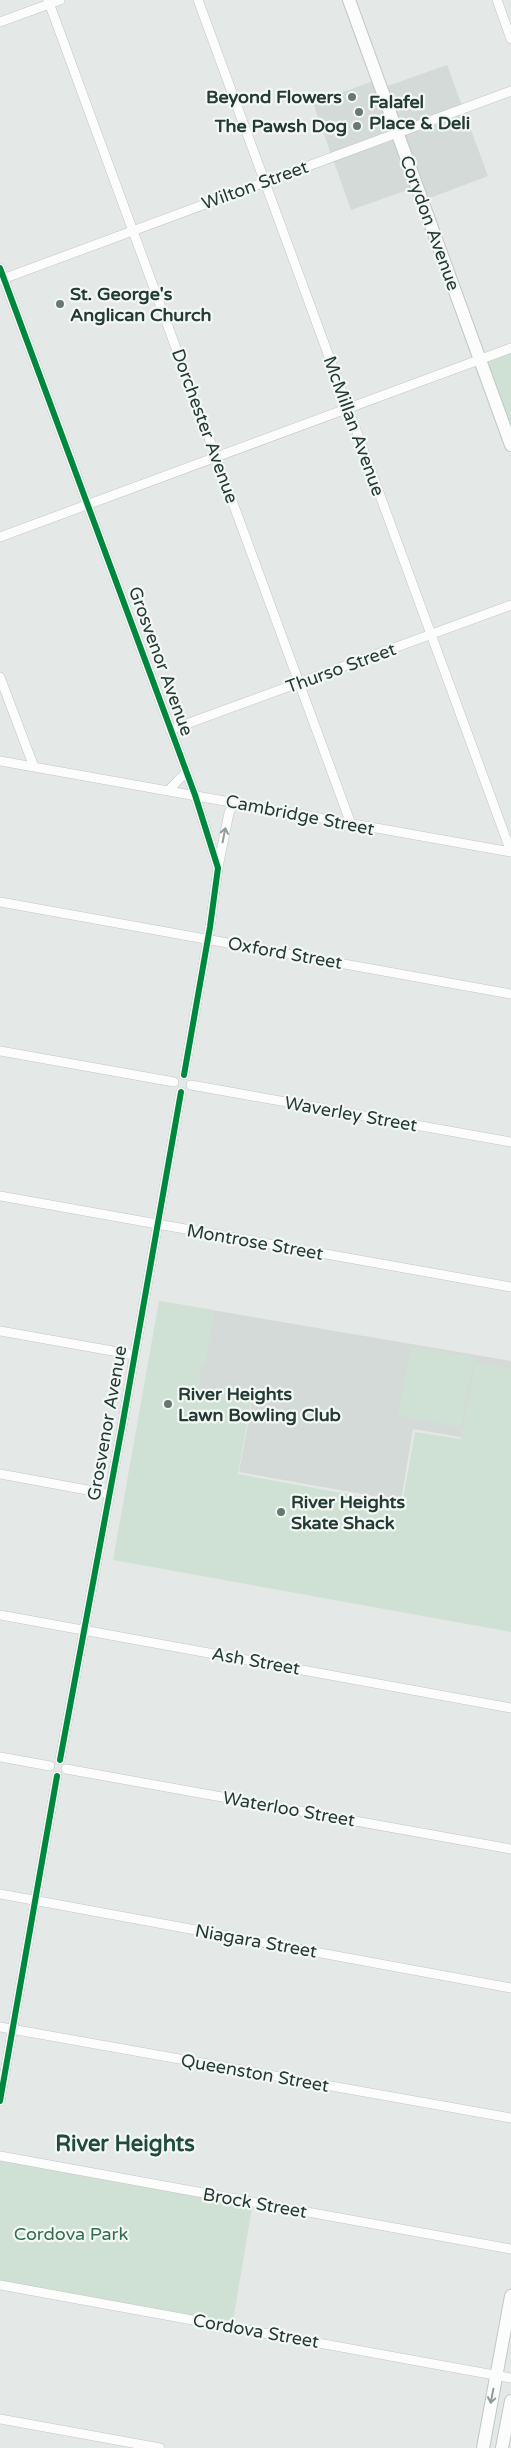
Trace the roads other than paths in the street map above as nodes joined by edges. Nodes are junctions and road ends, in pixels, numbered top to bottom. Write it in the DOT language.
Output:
graph roads {
  1 [pos="60,0"];
  2 [pos="198,0"];
  3 [pos="349,0"];
  4 [pos="497,0"];
  5 [pos="49,2"];
  6 [pos="0,22"];
  7 [pos="511,39"];
  8 [pos="511,91"];
  9 [pos="398,133"];
  10 [pos="264,181"];
  11 [pos="134,231"];
  12 [pos="0,268"];
  13 [pos="2,279"];
  14 [pos="511,348"];
  15 [pos="480,360"];
  16 [pos="348,410"];
  17 [pos="511,446"];
  18 [pos="217,458"];
  19 [pos="88,504"];
  20 [pos="0,537"];
  21 [pos="511,605"];
  22 [pos="431,636"];
  23 [pos="0,677"];
  24 [pos="299,684"];
  25 [pos="170,730"];
  26 [pos="0,761"];
  27 [pos="34,767"];
  28 [pos="186,772"];
  29 [pos="169,790"];
  30 [pos="195,795"];
  31 [pos="234,802"];
  32 [pos="351,824"];
  33 [pos="511,852"];
  34 [pos="218,868"];
  35 [pos="0,902"];
  36 [pos="208,940"];
  37 [pos="511,994"];
  38 [pos="0,1051"];
  39 [pos="184,1075"];
  40 [pos="174,1082"];
  41 [pos="190,1085"];
  42 [pos="181,1092"];
  43 [pos="511,1142"];
  44 [pos="0,1196"];
  45 [pos="158,1225"];
  46 [pos="511,1287"];
  47 [pos="0,1332"];
  48 [pos="135,1355"];
  49 [pos="0,1474"];
  50 [pos="109,1494"];
  51 [pos="0,1615"];
  52 [pos="85,1630"];
  53 [pos="511,1708"];
  54 [pos="0,1757"];
  55 [pos="60,1760"];
  56 [pos="50,1766"];
  57 [pos="66,1769"];
  58 [pos="57,1776"];
  59 [pos="511,1849"];
  60 [pos="0,1894"];
  61 [pos="35,1901"];
  62 [pos="511,1988"];
  63 [pos="0,2027"];
  64 [pos="12,2030"];
  65 [pos="0,2101"];
  66 [pos="511,2118"];
  67 [pos="0,2156"];
  68 [pos="511,2249"];
  69 [pos="0,2285"];
  70 [pos="511,2296"];
  71 [pos="496,2374"];
  72 [pos="511,2378"];
  73 [pos="511,2401"];
  74 [pos="0,2419"];
  75 [pos="160,2448"];
  76 [pos="483,2448"];
  77 [pos="502,2448"];
  1 -- 5 [label="street"];
  2 -- 10 [label="street, McMillan Avenue"];
  3 -- 9 [label="main road, Corydon Avenue"];
  4 -- 7 [label="street"];
  5 -- 6 [label="street"];
  5 -- 11 [label="street, Dorchester Avenue"];
  8 -- 9 [label="street, Wilton Street"];
  9 -- 10 [label="street, Wilton Street"];
  9 -- 15 [label="main road, Corydon Avenue"];
  10 -- 11 [label="street, Wilton Street"];
  10 -- 16 [label="street, McMillan Avenue"];
  11 -- 13 [label="street, Wilton Street"];
  11 -- 18 [label="street, Dorchester Avenue"];
  12 -- 13 [label="street, Grosvenor Avenue"];
  13 -- 19 [label="street, Grosvenor Avenue"];
  14 -- 15 [label="street"];
  15 -- 16 [label="street"];
  15 -- 17 [label="main road, Corydon Avenue"];
  16 -- 18 [label="street"];
  16 -- 22 [label="street, McMillan Avenue"];
  18 -- 19 [label="street"];
  18 -- 24 [label="street, Dorchester Avenue"];
  19 -- 20 [label="street"];
  19 -- 25 [label="street, Grosvenor Avenue"];
  21 -- 22 [label="street, Thurso Street"];
  22 -- 24 [label="street, Thurso Street"];
  22 -- 33 [label="street, McMillan Avenue"];
  23 -- 27 [label="street"];
  24 -- 25 [label="street, Thurso Street"];
  24 -- 32 [label="street, Dorchester Avenue"];
  25 -- 28 [label="street, Grosvenor Avenue"];
  26 -- 27 [label="street, Cambridge Street"];
  27 -- 29 [label="street, Cambridge Street"];
  28 -- 29 [label="street"];
  28 -- 30 [label="street, Grosvenor Avenue"];
  29 -- 30 [label="street, Cambridge Street"];
  30 -- 31 [label="street, Cambridge Street"];
  30 -- 34 [label="street, Grosvenor Avenue"];
  31 -- 32 [label="street, Cambridge Street"];
  34 -- 31 [label="street, Grosvenor Avenue, one-way"];
  32 -- 33 [label="street, Cambridge Street"];
  34 -- 36 [label="street, Grosvenor Avenue"];
  35 -- 36 [label="street, Oxford Street"];
  36 -- 37 [label="street, Oxford Street"];
  36 -- 39 [label="street, Grosvenor Avenue"];
  38 -- 40 [label="street"];
  39 -- 40 [label="street"];
  39 -- 41 [label="street"];
  40 -- 42 [label="street"];
  41 -- 42 [label="street"];
  41 -- 43 [label="street, Waverley Street"];
  42 -- 45 [label="street, Grosvenor Avenue"];
  44 -- 45 [label="street, Montrose Street"];
  45 -- 46 [label="street, Montrose Street"];
  45 -- 48 [label="street, Grosvenor Avenue"];
  47 -- 48 [label="street"];
  48 -- 50 [label="street, Grosvenor Avenue"];
  49 -- 50 [label="street"];
  50 -- 52 [label="street, Grosvenor Avenue"];
  51 -- 52 [label="street, Ash Street"];
  52 -- 53 [label="street, Ash Street"];
  52 -- 55 [label="street, Grosvenor Avenue"];
  54 -- 56 [label="street"];
  55 -- 56 [label="street"];
  55 -- 57 [label="street"];
  56 -- 58 [label="street"];
  57 -- 58 [label="street"];
  57 -- 59 [label="street, Waterloo Street"];
  58 -- 61 [label="street"];
  60 -- 61 [label="street, Niagara Street"];
  61 -- 62 [label="street, Niagara Street"];
  61 -- 64 [label="street"];
  63 -- 64 [label="street, Queenston Street"];
  64 -- 65 [label="street"];
  64 -- 66 [label="street, Queenston Street"];
  67 -- 68 [label="street, Brock Street"];
  69 -- 71 [label="street, Cordova Street"];
  70 -- 71 [label="main road"];
  71 -- 72 [label="street, Cordova Street"];
  71 -- 76 [label="main road, one-way"];
  73 -- 77 [label="main road"];
  74 -- 75 [label="street"];
}
